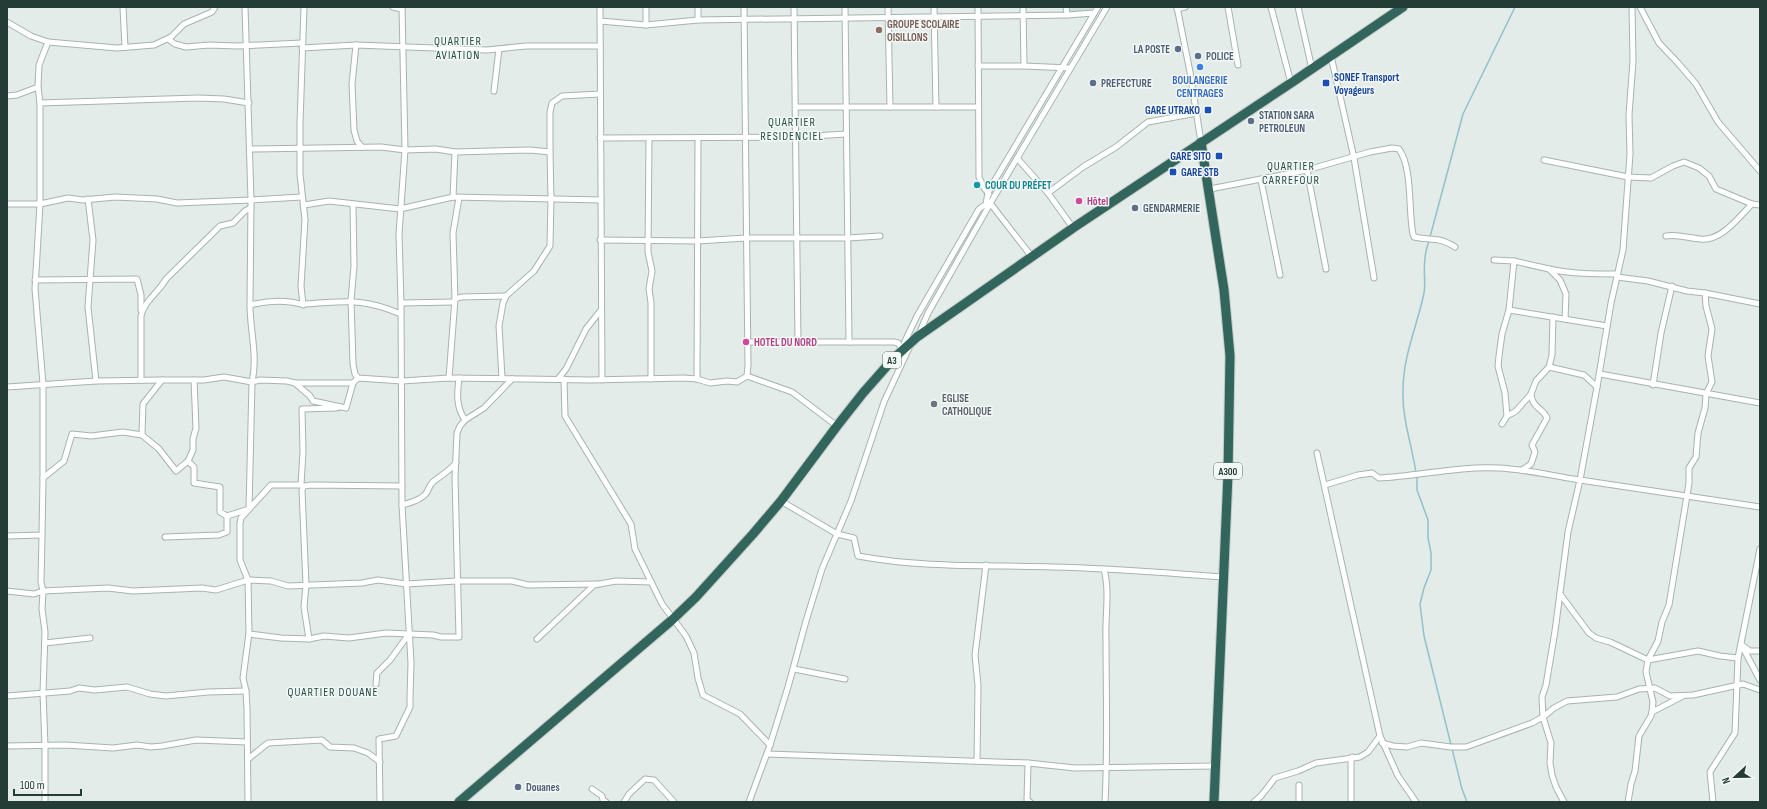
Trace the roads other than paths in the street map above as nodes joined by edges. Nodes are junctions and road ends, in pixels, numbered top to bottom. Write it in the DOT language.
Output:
graph roads {
  1 [pos="123,7"];
  2 [pos="215,7"];
  3 [pos="245,7"];
  4 [pos="304,7"];
  5 [pos="393,7"];
  6 [pos="600,7"];
  7 [pos="646,7"];
  8 [pos="698,7"];
  9 [pos="744,7"];
  10 [pos="794,7"];
  11 [pos="845,7"];
  12 [pos="888,7"];
  13 [pos="934,7"];
  14 [pos="978,7"];
  15 [pos="1023,7"];
  16 [pos="1066,7"];
  17 [pos="1098,7"];
  18 [pos="1107,7"];
  19 [pos="1185,7"];
  20 [pos="1228,7"];
  21 [pos="1271,7"];
  22 [pos="1298,7"];
  23 [pos="1403,7"];
  24 [pos="1632,7"];
  25 [pos="1640,7"];
  26 [pos="402,8"];
  27 [pos="1177,8"];
  28 [pos="1094,13"];
  29 [pos="1023,15"];
  30 [pos="1067,15"];
  31 [pos="934,17"];
  32 [pos="978,17"];
  33 [pos="845,18"];
  34 [pos="888,18"];
  35 [pos="794,19"];
  36 [pos="698,20"];
  37 [pos="744,20"];
  38 [pos="600,21"];
  39 [pos="7,22"];
  40 [pos="646,24"];
  41 [pos="168,39"];
  42 [pos="48,42"];
  43 [pos="246,45"];
  44 [pos="302,45"];
  45 [pos="356,45"];
  46 [pos="403,46"];
  47 [pos="600,46"];
  48 [pos="125,47"];
  49 [pos="499,49"];
  50 [pos="1331,56"];
  51 [pos="1238,65"];
  52 [pos="978,66"];
  53 [pos="1024,66"];
  54 [pos="1061,67"];
  55 [pos="1070,68"];
  56 [pos="1312,69"];
  57 [pos="1292,83"];
  58 [pos="38,86"];
  59 [pos="494,91"];
  60 [pos="600,94"];
  61 [pos="7,96"];
  62 [pos="40,102"];
  63 [pos="249,103"];
  64 [pos="796,107"];
  65 [pos="845,107"];
  66 [pos="890,107"];
  67 [pos="936,107"];
  68 [pos="978,107"];
  69 [pos="1197,113"];
  70 [pos="846,134"];
  71 [pos="796,136"];
  72 [pos="745,137"];
  73 [pos="600,138"];
  74 [pos="649,138"];
  75 [pos="698,138"];
  76 [pos="1201,142"];
  77 [pos="362,147"];
  78 [pos="250,149"];
  79 [pos="301,149"];
  80 [pos="405,150"];
  81 [pos="455,152"];
  82 [pos="550,152"];
  83 [pos="1017,158"];
  84 [pos="1354,158"];
  85 [pos="1544,160"];
  86 [pos="1307,170"];
  87 [pos="1760,171"];
  88 [pos="1628,177"];
  89 [pos="1261,180"];
  90 [pos="1210,189"];
  91 [pos="988,193"];
  92 [pos="1048,193"];
  93 [pos="302,197"];
  94 [pos="453,197"];
  95 [pos="994,197"];
  96 [pos="459,198"];
  97 [pos="88,199"];
  98 [pos="551,199"];
  99 [pos="251,200"];
  100 [pos="601,200"];
  101 [pos="990,203"];
  102 [pos="7,204"];
  103 [pos="40,204"];
  104 [pos="1752,204"];
  105 [pos="304,205"];
  106 [pos="353,205"];
  107 [pos="1760,205"];
  108 [pos="251,208"];
  109 [pos="400,209"];
  110 [pos="1074,228"];
  111 [pos="880,236"];
  112 [pos="1666,236"];
  113 [pos="797,237"];
  114 [pos="746,238"];
  115 [pos="848,238"];
  116 [pos="600,240"];
  117 [pos="648,241"];
  118 [pos="697,241"];
  119 [pos="1455,247"];
  120 [pos="1032,257"];
  121 [pos="1494,260"];
  122 [pos="1514,262"];
  123 [pos="1326,269"];
  124 [pos="1549,269"];
  125 [pos="1280,274"];
  126 [pos="1617,275"];
  127 [pos="1374,278"];
  128 [pos="35,280"];
  129 [pos="90,281"];
  130 [pos="1672,286"];
  131 [pos="1704,293"];
  132 [pos="506,296"];
  133 [pos="351,300"];
  134 [pos="454,300"];
  135 [pos="402,303"];
  136 [pos="303,304"];
  137 [pos="1760,304"];
  138 [pos="250,305"];
  139 [pos="600,310"];
  140 [pos="1509,310"];
  141 [pos="401,314"];
  142 [pos="141,316"];
  143 [pos="1553,317"];
  144 [pos="1565,319"];
  145 [pos="1607,326"];
  146 [pos="915,339"];
  147 [pos="798,341"];
  148 [pos="747,342"];
  149 [pos="849,342"];
  150 [pos="903,350"];
  151 [pos="1549,368"];
  152 [pos="1600,374"];
  153 [pos="747,376"];
  154 [pos="358,378"];
  155 [pos="449,378"];
  156 [pos="459,378"];
  157 [pos="502,378"];
  158 [pos="512,379"];
  159 [pos="558,379"];
  160 [pos="651,379"];
  161 [pos="697,379"];
  162 [pos="141,380"];
  163 [pos="162,380"];
  164 [pos="194,380"];
  165 [pos="564,380"];
  166 [pos="602,380"];
  167 [pos="96,381"];
  168 [pos="402,381"];
  169 [pos="252,382"];
  170 [pos="295,382"];
  171 [pos="353,383"];
  172 [pos="43,384"];
  173 [pos="1653,385"];
  174 [pos="7,387"];
  175 [pos="1597,387"];
  176 [pos="1531,394"];
  177 [pos="1706,394"];
  178 [pos="1760,403"];
  179 [pos="346,408"];
  180 [pos="1507,416"];
  181 [pos="465,420"];
  182 [pos="1502,424"];
  183 [pos="837,426"];
  184 [pos="142,435"];
  185 [pos="1317,453"];
  186 [pos="188,461"];
  187 [pos="456,463"];
  188 [pos="1522,470"];
  189 [pos="43,478"];
  190 [pos="1580,480"];
  191 [pos="402,486"];
  192 [pos="1324,486"];
  193 [pos="1686,497"];
  194 [pos="781,501"];
  195 [pos="402,505"];
  196 [pos="1760,507"];
  197 [pos="248,509"];
  198 [pos="227,516"];
  199 [pos="837,534"];
  200 [pos="42,535"];
  201 [pos="7,536"];
  202 [pos="164,537"];
  203 [pos="1760,549"];
  204 [pos="986,566"];
  205 [pos="1104,569"];
  206 [pos="1223,577"];
  207 [pos="248,580"];
  208 [pos="457,581"];
  209 [pos="652,582"];
  210 [pos="406,584"];
  211 [pos="598,584"];
  212 [pos="306,585"];
  213 [pos="7,591"];
  214 [pos="43,591"];
  215 [pos="1560,594"];
  216 [pos="672,620"];
  217 [pos="249,634"];
  218 [pos="408,634"];
  219 [pos="90,638"];
  220 [pos="309,639"];
  221 [pos="537,639"];
  222 [pos="45,643"];
  223 [pos="1741,644"];
  224 [pos="1760,650"];
  225 [pos="1738,658"];
  226 [pos="1648,660"];
  227 [pos="794,669"];
  228 [pos="845,679"];
  229 [pos="1760,680"];
  230 [pos="376,684"];
  231 [pos="1738,686"];
  232 [pos="1650,688"];
  233 [pos="1760,690"];
  234 [pos="246,691"];
  235 [pos="43,693"];
  236 [pos="7,696"];
  237 [pos="1684,696"];
  238 [pos="1652,712"];
  239 [pos="1543,717"];
  240 [pos="1380,736"];
  241 [pos="247,742"];
  242 [pos="1382,743"];
  243 [pos="770,745"];
  244 [pos="7,746"];
  245 [pos="45,746"];
  246 [pos="766,754"];
  247 [pos="1352,757"];
  248 [pos="248,759"];
  249 [pos="977,761"];
  250 [pos="380,762"];
  251 [pos="1028,763"];
  252 [pos="1215,766"];
  253 [pos="1107,768"];
  254 [pos="1299,785"];
  255 [pos="592,789"];
  256 [pos="44,802"];
  257 [pos="248,802"];
  258 [pos="380,802"];
  259 [pos="459,802"];
  260 [pos="606,802"];
  261 [pos="624,802"];
  262 [pos="674,802"];
  263 [pos="748,802"];
  264 [pos="1030,802"];
  265 [pos="1105,802"];
  266 [pos="1214,802"];
  267 [pos="1254,802"];
  268 [pos="1299,802"];
  269 [pos="1351,802"];
  270 [pos="1416,802"];
  271 [pos="1564,802"];
  272 [pos="1628,802"];
  273 [pos="1713,802"];
  1 -- 48 [label="street"];
  2 -- 41 [label="street"];
  3 -- 43 [label="street"];
  4 -- 44 [label="street"];
  5 -- 26 [label="street"];
  6 -- 38 [label="street"];
  7 -- 40 [label="street"];
  8 -- 36 [label="street"];
  9 -- 37 [label="street"];
  10 -- 35 [label="street"];
  11 -- 33 [label="street"];
  12 -- 34 [label="street"];
  13 -- 31 [label="street"];
  14 -- 32 [label="street"];
  15 -- 29 [label="street"];
  16 -- 30 [label="street"];
  17 -- 28 [label="street"];
  18 -- 55 [label="street"];
  19 -- 27 [label="street"];
  20 -- 51 [label="street"];
  21 -- 57 [label="street"];
  22 -- 56 [label="street"];
  23 -- 50 [label="highway, A3"];
  24 -- 88 [label="street"];
  25 -- 87 [label="street"];
  26 -- 46 [label="street"];
  27 -- 69 [label="street"];
  28 -- 30 [label="street"];
  28 -- 54 [label="street"];
  29 -- 30 [label="street"];
  29 -- 32 [label="street"];
  29 -- 53 [label="street"];
  31 -- 32 [label="street"];
  31 -- 34 [label="street"];
  31 -- 67 [label="street"];
  32 -- 52 [label="street"];
  33 -- 34 [label="street"];
  33 -- 35 [label="street"];
  33 -- 65 [label="street"];
  34 -- 66 [label="street"];
  35 -- 37 [label="street"];
  35 -- 64 [label="street"];
  36 -- 37 [label="street"];
  36 -- 40 [label="street"];
  37 -- 72 [label="street"];
  38 -- 40 [label="street"];
  38 -- 47 [label="street"];
  39 -- 42 [label="street"];
  41 -- 43 [label="street"];
  41 -- 48 [label="street"];
  42 -- 48 [label="street"];
  42 -- 58 [label="street"];
  43 -- 44 [label="street"];
  43 -- 63 [label="street"];
  44 -- 45 [label="street"];
  44 -- 79 [label="street"];
  45 -- 46 [label="street"];
  45 -- 77 [label="street"];
  46 -- 49 [label="street"];
  46 -- 80 [label="street"];
  47 -- 49 [label="street"];
  47 -- 60 [label="street"];
  49 -- 59 [label="street"];
  50 -- 56 [label="highway, A3"];
  50 -- 84 [label="street"];
  52 -- 53 [label="street"];
  52 -- 68 [label="street"];
  53 -- 54 [label="street"];
  54 -- 55 [label="street"];
  54 -- 91 [label="street"];
  55 -- 83 [label="street"];
  56 -- 57 [label="highway, A3"];
  57 -- 76 [label="highway, A3"];
  58 -- 61 [label="street"];
  58 -- 62 [label="street"];
  60 -- 73 [label="street"];
  60 -- 82 [label="street"];
  62 -- 63 [label="street"];
  62 -- 103 [label="street"];
  63 -- 78 [label="street"];
  64 -- 65 [label="street"];
  64 -- 71 [label="street"];
  65 -- 66 [label="street"];
  65 -- 70 [label="street"];
  66 -- 67 [label="street"];
  67 -- 68 [label="street"];
  68 -- 91 [label="street"];
  69 -- 76 [label="street"];
  69 -- 92 [label="street"];
  70 -- 71 [label="street"];
  70 -- 115 [label="street"];
  71 -- 72 [label="street"];
  71 -- 113 [label="street"];
  72 -- 75 [label="street"];
  72 -- 114 [label="street"];
  73 -- 74 [label="street"];
  73 -- 100 [label="street"];
  74 -- 75 [label="street"];
  74 -- 117 [label="street"];
  75 -- 118 [label="street"];
  76 -- 90 [label="highway, A300"];
  76 -- 110 [label="highway, A3"];
  77 -- 79 [label="street"];
  77 -- 80 [label="street"];
  78 -- 79 [label="street"];
  78 -- 99 [label="street"];
  79 -- 93 [label="street"];
  80 -- 81 [label="street"];
  80 -- 109 [label="street"];
  81 -- 82 [label="street"];
  81 -- 94 [label="street"];
  82 -- 98 [label="street"];
  83 -- 92 [label="street"];
  83 -- 95 [label="street"];
  84 -- 86 [label="street"];
  84 -- 119 [label="street"];
  84 -- 127 [label="street"];
  85 -- 88 [label="street"];
  86 -- 89 [label="street"];
  86 -- 123 [label="street"];
  88 -- 104 [label="street"];
  88 -- 126 [label="street"];
  89 -- 90 [label="street"];
  89 -- 125 [label="street"];
  90 -- 206 [label="highway, A300"];
  91 -- 95 [label="street"];
  91 -- 150 [label="street"];
  92 -- 110 [label="street"];
  93 -- 99 [label="street"];
  93 -- 105 [label="street"];
  94 -- 96 [label="street"];
  94 -- 109 [label="street"];
  95 -- 101 [label="street"];
  96 -- 98 [label="street"];
  96 -- 134 [label="street"];
  97 -- 99 [label="street"];
  97 -- 103 [label="street"];
  97 -- 129 [label="street"];
  98 -- 100 [label="street"];
  98 -- 132 [label="street"];
  99 -- 108 [label="street"];
  100 -- 116 [label="street"];
  101 -- 120 [label="street"];
  101 -- 146 [label="street"];
  102 -- 103 [label="street"];
  103 -- 128 [label="street"];
  104 -- 107 [label="street"];
  104 -- 112 [label="street"];
  105 -- 106 [label="street"];
  105 -- 136 [label="street"];
  106 -- 109 [label="street"];
  106 -- 133 [label="street"];
  108 -- 138 [label="street"];
  108 -- 142 [label="street"];
  109 -- 135 [label="street"];
  110 -- 120 [label="highway, A3"];
  111 -- 115 [label="street"];
  113 -- 114 [label="street"];
  113 -- 115 [label="street"];
  113 -- 147 [label="street"];
  114 -- 118 [label="street"];
  114 -- 148 [label="street"];
  115 -- 149 [label="street"];
  116 -- 117 [label="street"];
  116 -- 139 [label="street"];
  117 -- 118 [label="street"];
  117 -- 160 [label="street"];
  118 -- 161 [label="street"];
  120 -- 146 [label="highway, A3"];
  121 -- 122 [label="street"];
  122 -- 124 [label="street"];
  122 -- 140 [label="street"];
  124 -- 126 [label="street"];
  124 -- 144 [label="street"];
  126 -- 130 [label="street"];
  126 -- 145 [label="street"];
  128 -- 129 [label="street"];
  128 -- 172 [label="street"];
  129 -- 142 [label="street"];
  129 -- 167 [label="street"];
  130 -- 131 [label="street"];
  130 -- 173 [label="street"];
  131 -- 137 [label="street"];
  131 -- 177 [label="street"];
  132 -- 134 [label="street"];
  132 -- 157 [label="street"];
  133 -- 136 [label="street"];
  133 -- 141 [label="street"];
  133 -- 154 [label="street"];
  134 -- 135 [label="street"];
  134 -- 155 [label="street"];
  135 -- 141 [label="street"];
  136 -- 138 [label="street"];
  138 -- 169 [label="street"];
  139 -- 159 [label="street"];
  139 -- 166 [label="street"];
  140 -- 143 [label="street"];
  140 -- 180 [label="street"];
  141 -- 168 [label="street"];
  142 -- 162 [label="street"];
  143 -- 144 [label="street"];
  143 -- 151 [label="street"];
  144 -- 145 [label="street"];
  145 -- 152 [label="street"];
  146 -- 150 [label="highway, A3"];
  146 -- 199 [label="street"];
  147 -- 148 [label="street"];
  147 -- 149 [label="street"];
  148 -- 153 [label="street"];
  149 -- 150 [label="street"];
  150 -- 183 [label="highway, A3"];
  151 -- 175 [label="street"];
  151 -- 176 [label="street"];
  152 -- 173 [label="street"];
  152 -- 175 [label="street"];
  153 -- 161 [label="street"];
  153 -- 183 [label="street"];
  154 -- 168 [label="street"];
  154 -- 171 [label="street"];
  155 -- 156 [label="street"];
  155 -- 168 [label="street"];
  156 -- 157 [label="street"];
  156 -- 181 [label="street"];
  157 -- 158 [label="street"];
  158 -- 159 [label="street"];
  158 -- 181 [label="street"];
  159 -- 165 [label="street"];
  160 -- 161 [label="street"];
  160 -- 166 [label="street"];
  162 -- 163 [label="street"];
  162 -- 167 [label="street"];
  163 -- 164 [label="street"];
  163 -- 184 [label="street"];
  164 -- 169 [label="street"];
  164 -- 186 [label="street"];
  165 -- 166 [label="street"];
  165 -- 209 [label="street"];
  167 -- 172 [label="street"];
  168 -- 191 [label="street"];
  169 -- 170 [label="street"];
  169 -- 197 [label="street"];
  170 -- 171 [label="street"];
  170 -- 179 [label="street"];
  171 -- 179 [label="street"];
  172 -- 174 [label="street"];
  172 -- 189 [label="street"];
  173 -- 177 [label="street"];
  175 -- 190 [label="street"];
  176 -- 180 [label="street"];
  176 -- 188 [label="street"];
  177 -- 178 [label="street"];
  177 -- 193 [label="street"];
  179 -- 197 [label="street"];
  180 -- 182 [label="street"];
  181 -- 187 [label="street"];
  183 -- 194 [label="highway, A3"];
  184 -- 186 [label="street"];
  184 -- 189 [label="street"];
  185 -- 192 [label="street"];
  186 -- 198 [label="street"];
  187 -- 195 [label="street"];
  187 -- 208 [label="street"];
  188 -- 190 [label="street"];
  188 -- 192 [label="street"];
  189 -- 200 [label="street"];
  190 -- 193 [label="street"];
  190 -- 215 [label="street"];
  191 -- 195 [label="street"];
  191 -- 212 [label="street"];
  192 -- 240 [label="street"];
  193 -- 196 [label="street"];
  193 -- 226 [label="street"];
  194 -- 199 [label="street"];
  194 -- 216 [label="highway, A3"];
  195 -- 210 [label="street"];
  197 -- 198 [label="street"];
  197 -- 207 [label="street"];
  198 -- 202 [label="street"];
  199 -- 204 [label="street"];
  199 -- 227 [label="street"];
  200 -- 201 [label="street"];
  200 -- 214 [label="street"];
  203 -- 223 [label="street"];
  204 -- 205 [label="street"];
  204 -- 249 [label="street"];
  205 -- 206 [label="street"];
  205 -- 253 [label="street"];
  206 -- 252 [label="highway, A300"];
  207 -- 212 [label="street"];
  207 -- 214 [label="street"];
  207 -- 217 [label="street"];
  208 -- 210 [label="street"];
  208 -- 211 [label="street"];
  208 -- 218 [label="street"];
  209 -- 211 [label="street"];
  209 -- 216 [label="street"];
  210 -- 212 [label="street"];
  210 -- 218 [label="street"];
  211 -- 221 [label="street"];
  212 -- 220 [label="street"];
  213 -- 214 [label="street"];
  214 -- 222 [label="street"];
  215 -- 226 [label="street"];
  215 -- 239 [label="street"];
  216 -- 243 [label="street"];
  216 -- 259 [label="highway, A3"];
  217 -- 220 [label="street"];
  217 -- 234 [label="street"];
  218 -- 220 [label="street"];
  218 -- 230 [label="street"];
  218 -- 250 [label="street"];
  219 -- 222 [label="street"];
  222 -- 235 [label="street"];
  223 -- 224 [label="street"];
  223 -- 225 [label="street"];
  223 -- 229 [label="street"];
  225 -- 226 [label="street"];
  225 -- 231 [label="street"];
  226 -- 232 [label="street"];
  227 -- 228 [label="street"];
  227 -- 243 [label="street"];
  231 -- 233 [label="street"];
  231 -- 237 [label="street"];
  231 -- 273 [label="street"];
  232 -- 237 [label="street"];
  232 -- 238 [label="street"];
  232 -- 239 [label="street"];
  234 -- 235 [label="street"];
  234 -- 241 [label="street"];
  235 -- 236 [label="street"];
  235 -- 245 [label="street"];
  237 -- 238 [label="street"];
  238 -- 272 [label="street"];
  239 -- 242 [label="street"];
  239 -- 271 [label="street"];
  240 -- 242 [label="street"];
  240 -- 247 [label="street"];
  241 -- 245 [label="street"];
  241 -- 248 [label="street"];
  242 -- 270 [label="street"];
  243 -- 246 [label="street"];
  244 -- 245 [label="street"];
  245 -- 256 [label="street"];
  246 -- 249 [label="street"];
  246 -- 263 [label="street"];
  247 -- 267 [label="street"];
  247 -- 269 [label="street"];
  248 -- 250 [label="street"];
  248 -- 257 [label="street"];
  249 -- 251 [label="street"];
  250 -- 258 [label="street"];
  251 -- 253 [label="street"];
  251 -- 264 [label="street"];
  252 -- 253 [label="street"];
  252 -- 266 [label="highway, A300"];
  253 -- 265 [label="street"];
  254 -- 268 [label="street"];
  255 -- 260 [label="street"];
  261 -- 262 [label="street"];
}
